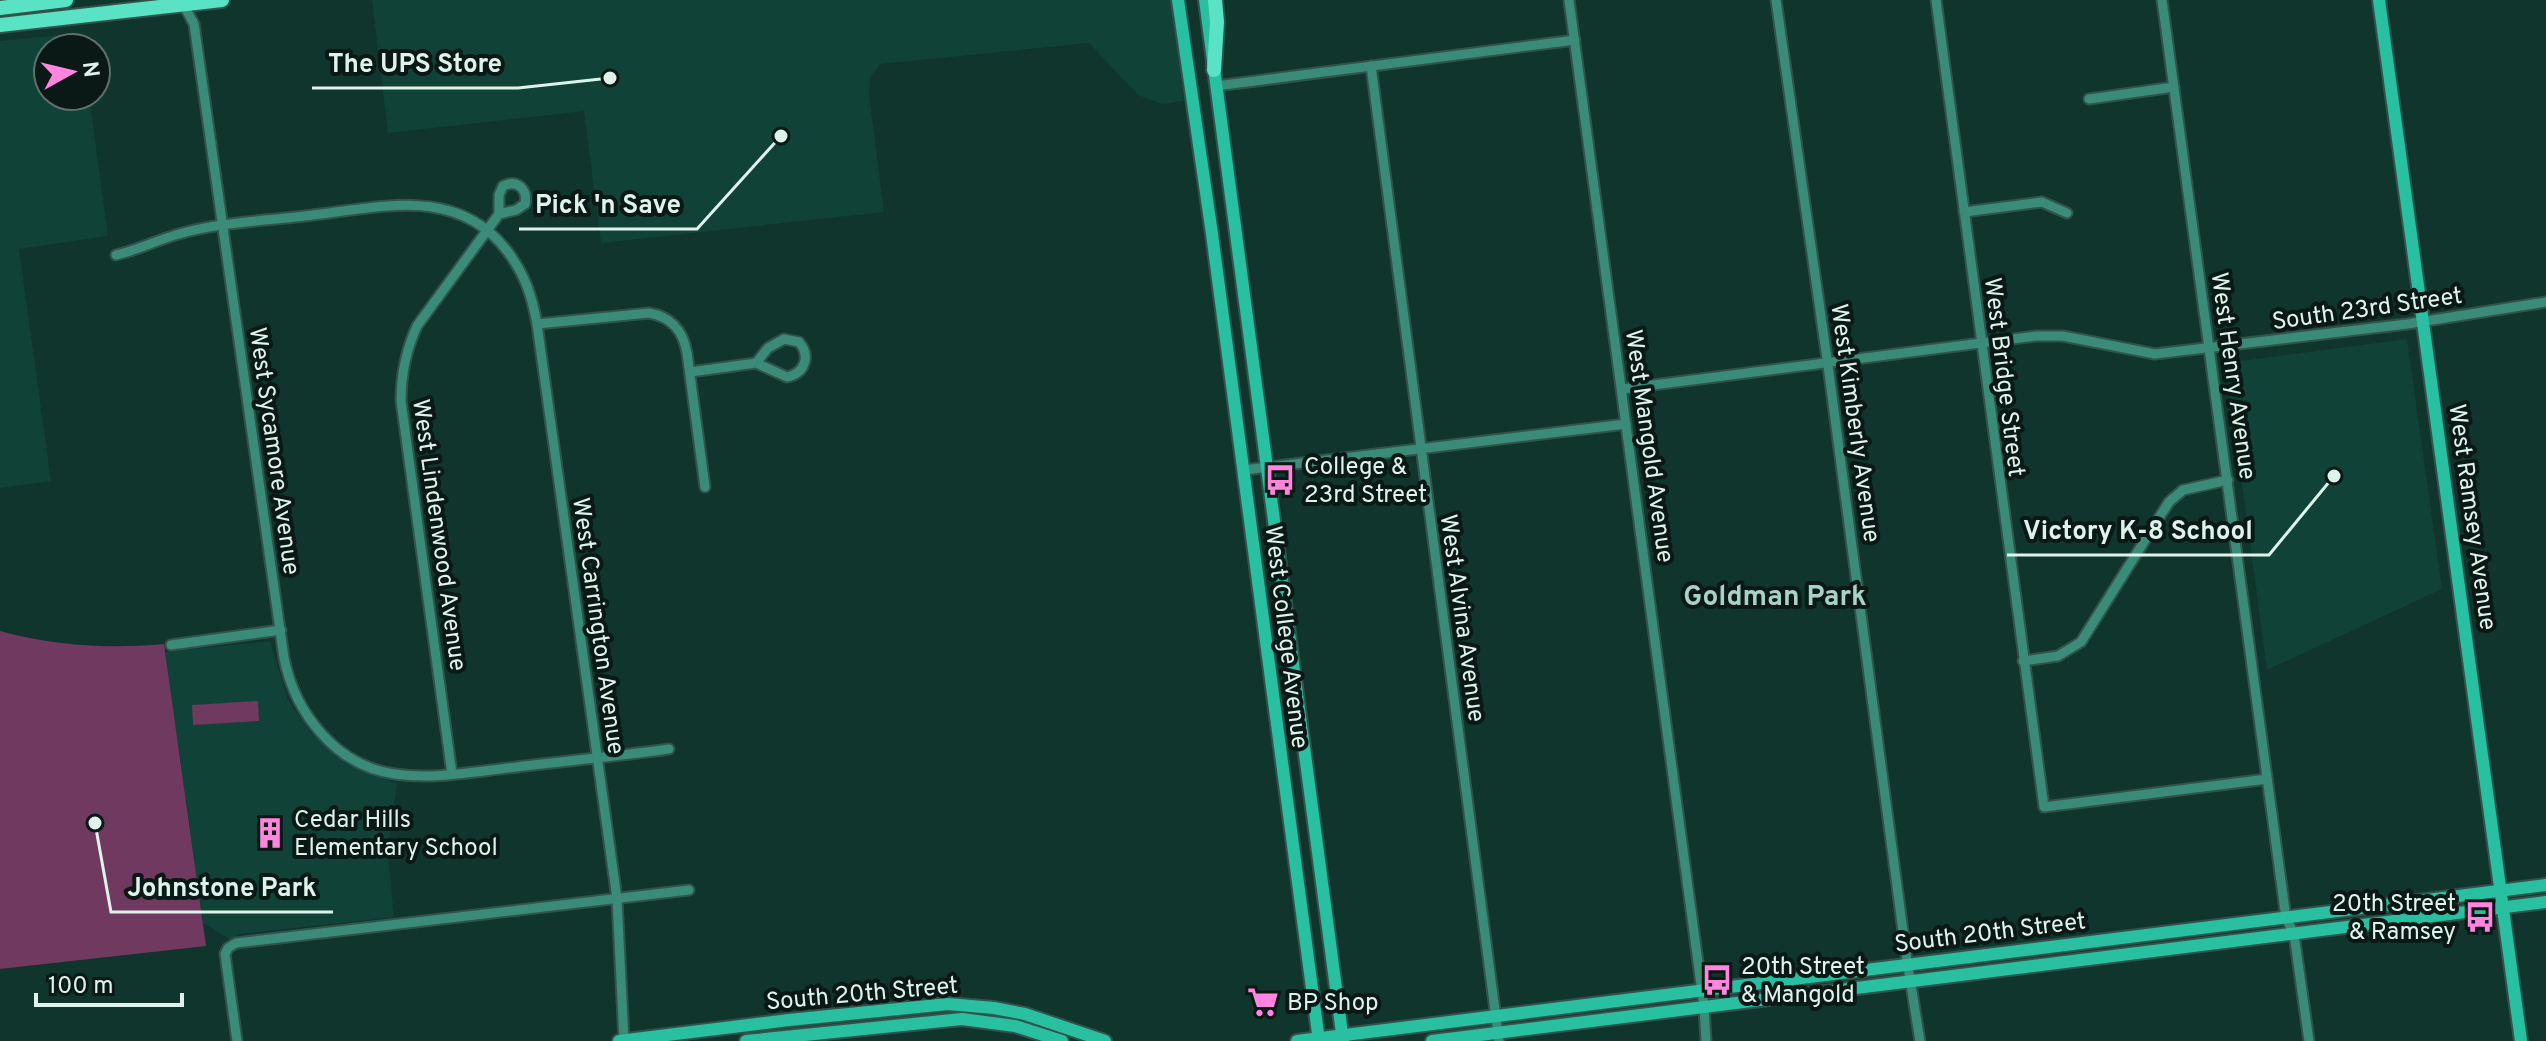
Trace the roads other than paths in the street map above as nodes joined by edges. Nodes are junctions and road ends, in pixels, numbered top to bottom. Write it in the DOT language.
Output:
graph roads {
  1 [pos="66,0"];
  2 [pos="222,0"];
  3 [pos="1178,0"];
  4 [pos="1205,0"];
  5 [pos="1215,0"];
  6 [pos="1569,0"];
  7 [pos="1776,0"];
  8 [pos="1936,0"];
  9 [pos="2162,0"];
  10 [pos="2379,0"];
  11 [pos="201,1"];
  12 [pos="183,2"];
  13 [pos="0,8"];
  14 [pos="194,24"];
  15 [pos="0,25"];
  16 [pos="1575,40"];
  17 [pos="1371,66"];
  18 [pos="1214,70"];
  19 [pos="1216,86"];
  20 [pos="2174,87"];
  21 [pos="2089,99"];
  22 [pos="1964,212"];
  23 [pos="2067,213"];
  24 [pos="499,214"];
  25 [pos="221,227"];
  26 [pos="489,230"];
  27 [pos="116,255"];
  28 [pos="2546,302"];
  29 [pos="2424,321"];
  30 [pos="537,324"];
  31 [pos="1980,343"];
  32 [pos="2210,349"];
  33 [pos="1828,362"];
  34 [pos="756,363"];
  35 [pos="690,372"];
  36 [pos="1622,389"];
  37 [pos="1626,424"];
  38 [pos="1421,449"];
  39 [pos="1266,467"];
  40 [pos="1244,470"];
  41 [pos="2228,480"];
  42 [pos="705,487"];
  43 [pos="281,630"];
  44 [pos="171,645"];
  45 [pos="2023,661"];
  46 [pos="669,749"];
  47 [pos="597,758"];
  48 [pos="452,774"];
  49 [pos="2267,779"];
  50 [pos="2546,885"];
  51 [pos="689,890"];
  52 [pos="2501,891"];
  53 [pos="617,899"];
  54 [pos="2546,902"];
  55 [pos="2504,907"];
  56 [pos="2286,918"];
  57 [pos="2294,934"];
  58 [pos="1908,965"];
  59 [pos="1912,981"];
  60 [pos="1702,991"];
  61 [pos="1704,1007"];
  62 [pos="1496,1016"];
  63 [pos="1498,1037"];
  64 [pos="1342,1038"];
  65 [pos="1088,1039"];
  66 [pos="1319,1040"];
  67 [pos="237,1041"];
  68 [pos="622,1041"];
  69 [pos="746,1041"];
  70 [pos="1062,1041"];
  71 [pos="1105,1041"];
  72 [pos="1297,1041"];
  73 [pos="1432,1041"];
  74 [pos="1706,1041"];
  75 [pos="1920,1041"];
  76 [pos="2309,1041"];
  77 [pos="2521,1041"];
  1 -- 13 [label="main road"];
  2 -- 11 [label="main road"];
  3 -- 40 [label="street, West College Avenue"];
  4 -- 18 [label="street, West College Avenue"];
  5 -- 18 [label="main road"];
  6 -- 16 [label="street, West Mangold Avenue"];
  7 -- 33 [label="street, West Kimberly Avenue"];
  8 -- 22 [label="street, West Bridge Street"];
  9 -- 20 [label="street, West Henry Avenue"];
  10 -- 29 [label="street, West Ramsey Avenue"];
  11 -- 12 [label="main road"];
  11 -- 14 [label="street, West Sycamore Avenue"];
  12 -- 14 [label="street, West Sycamore Avenue"];
  12 -- 15 [label="main road"];
  14 -- 25 [label="street, West Sycamore Avenue"];
  16 -- 17 [label="street"];
  16 -- 36 [label="street, West Mangold Avenue"];
  17 -- 19 [label="street"];
  17 -- 38 [label="street, West Alvina Avenue"];
  18 -- 19 [label="street, West College Avenue"];
  19 -- 39 [label="street, West College Avenue"];
  20 -- 21 [label="street"];
  20 -- 32 [label="street, West Henry Avenue"];
  22 -- 23 [label="street"];
  22 -- 31 [label="street, West Bridge Street"];
  24 -- 26 [label="street, West Lindenwood Avenue"];
  25 -- 26 [label="street"];
  25 -- 27 [label="street"];
  25 -- 43 [label="street, West Sycamore Avenue"];
  26 -- 30 [label="street, West Carrington Avenue"];
  26 -- 48 [label="street, West Lindenwood Avenue"];
  28 -- 29 [label="street, South 23rd Street"];
  29 -- 32 [label="street, South 23rd Street"];
  29 -- 52 [label="street, West Ramsey Avenue"];
  30 -- 35 [label="street"];
  30 -- 47 [label="street, West Carrington Avenue"];
  31 -- 32 [label="street, South 23rd Street"];
  31 -- 33 [label="street, South 23rd Street"];
  31 -- 45 [label="street, West Bridge Street"];
  32 -- 41 [label="street, West Henry Avenue"];
  33 -- 36 [label="street, South 23rd Street"];
  33 -- 58 [label="street, West Kimberly Avenue"];
  34 -- 34 [label="street"];
  34 -- 35 [label="street"];
  35 -- 42 [label="street"];
  36 -- 37 [label="street, West Mangold Avenue"];
  37 -- 38 [label="street"];
  37 -- 60 [label="street, West Mangold Avenue"];
  38 -- 39 [label="street"];
  38 -- 62 [label="street, West Alvina Avenue"];
  39 -- 40 [label="street"];
  39 -- 64 [label="street, West College Avenue"];
  40 -- 66 [label="street, West College Avenue"];
  41 -- 45 [label="street"];
  41 -- 49 [label="street, West Henry Avenue"];
  43 -- 44 [label="street"];
  43 -- 48 [label="street, West Sycamore Avenue"];
  45 -- 49 [label="street, West Bridge Street"];
  46 -- 47 [label="street, West Sycamore Avenue"];
  47 -- 48 [label="street, West Sycamore Avenue"];
  47 -- 53 [label="street, West Carrington Avenue"];
  49 -- 56 [label="street, West Henry Avenue"];
  50 -- 52 [label="street, South 20th Street"];
  51 -- 53 [label="street"];
  52 -- 55 [label="street, West Ramsey Avenue"];
  52 -- 56 [label="street, South 20th Street"];
  53 -- 67 [label="street"];
  53 -- 68 [label="street, West Carrington Avenue"];
  54 -- 55 [label="street, South 20th Street"];
  55 -- 57 [label="street, South 20th Street"];
  55 -- 77 [label="street, West Ramsey Avenue"];
  56 -- 57 [label="street, West Henry Avenue"];
  56 -- 58 [label="street, South 20th Street"];
  57 -- 59 [label="street, South 20th Street"];
  57 -- 76 [label="street, West Henry Avenue"];
  58 -- 59 [label="street, West Kimberly Avenue"];
  58 -- 60 [label="street, South 20th Street"];
  59 -- 61 [label="street, South 20th Street"];
  59 -- 75 [label="street, West Kimberly Avenue"];
  60 -- 61 [label="street, West Mangold Avenue"];
  60 -- 62 [label="street, South 20th Street"];
  61 -- 63 [label="street, South 20th Street"];
  61 -- 74 [label="street, West Mangold Avenue"];
  62 -- 63 [label="street, West Alvina Avenue"];
  62 -- 64 [label="street, South 20th Street"];
  63 -- 73 [label="street, South 20th Street"];
  64 -- 66 [label="street, South 20th Street"];
  65 -- 68 [label="street, South 20th Street"];
  65 -- 71 [label="street, South 20th Street"];
  66 -- 72 [label="street, South 20th Street"];
  69 -- 70 [label="street, South 20th Street"];
}
